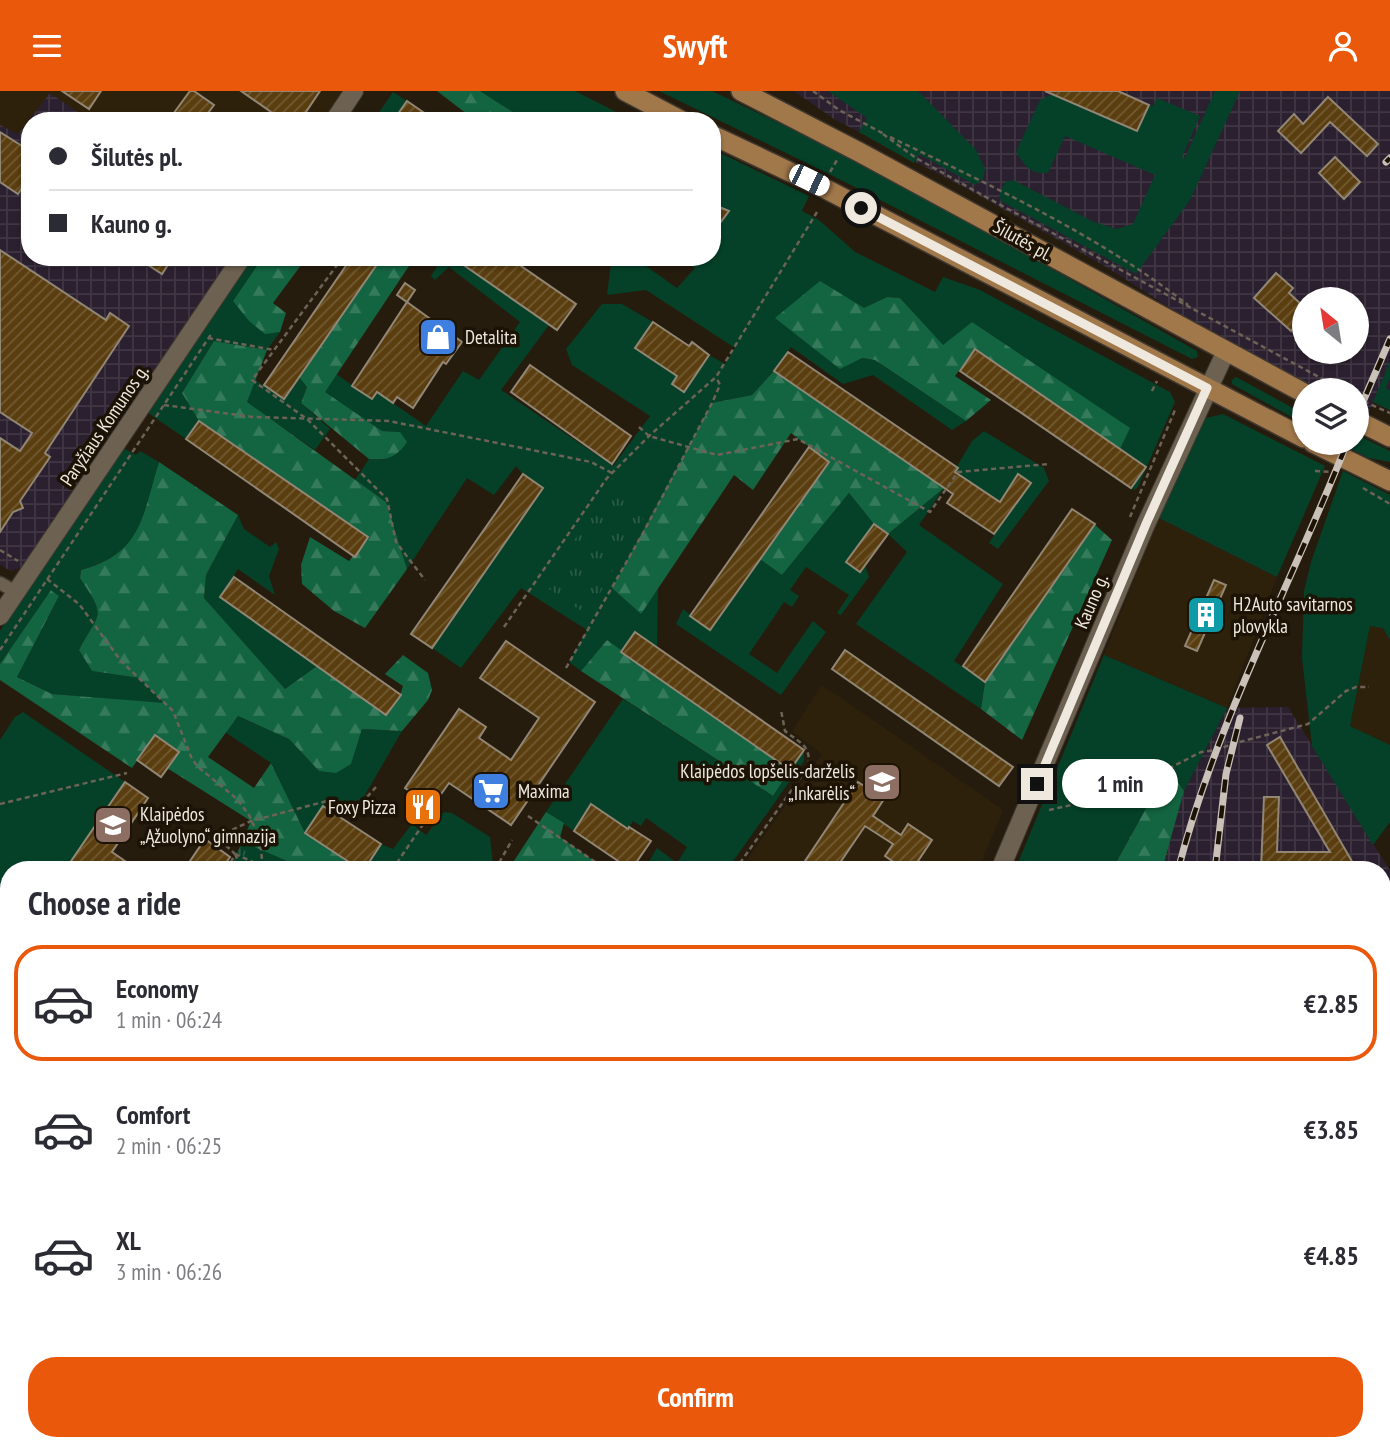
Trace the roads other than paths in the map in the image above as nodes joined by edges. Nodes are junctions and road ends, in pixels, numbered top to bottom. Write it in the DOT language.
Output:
graph roads {
  1 [pos="354,91"];
  2 [pos="625,91"];
  3 [pos="741,91"];
  4 [pos="340,112"];
  5 [pos="665,112"];
  6 [pos="721,139"];
  7 [pos="247,266"];
  8 [pos="1226,351"];
  9 [pos="1292,387"];
  10 [pos="1207,388"];
  11 [pos="1369,427"];
  12 [pos="1292,432"];
  13 [pos="1390,437"];
  14 [pos="1337,455"];
  15 [pos="1390,481"];
  16 [pos="0,583"];
  17 [pos="16,593"];
  18 [pos="0,616"];
  19 [pos="1004,861"];
  1 -- 4 [label="main road"];
  2 -- 5 [label="main road"];
  3 -- 8 [label="main road, Šilutės pl."];
  6 -- 10 [label="main road"];
  7 -- 17 [label="main road, Paryžiaus Komunos g."];
  8 -- 9 [label="main road, Šilutės pl."];
  8 -- 10 [label="main road, Kauno g."];
  10 -- 12 [label="main road"];
  10 -- 19 [label="main road, Kauno g."];
  11 -- 13 [label="main road"];
  14 -- 15 [label="main road"];
  16 -- 17 [label="street"];
  17 -- 18 [label="main road, Paryžiaus Komunos g."];
}
